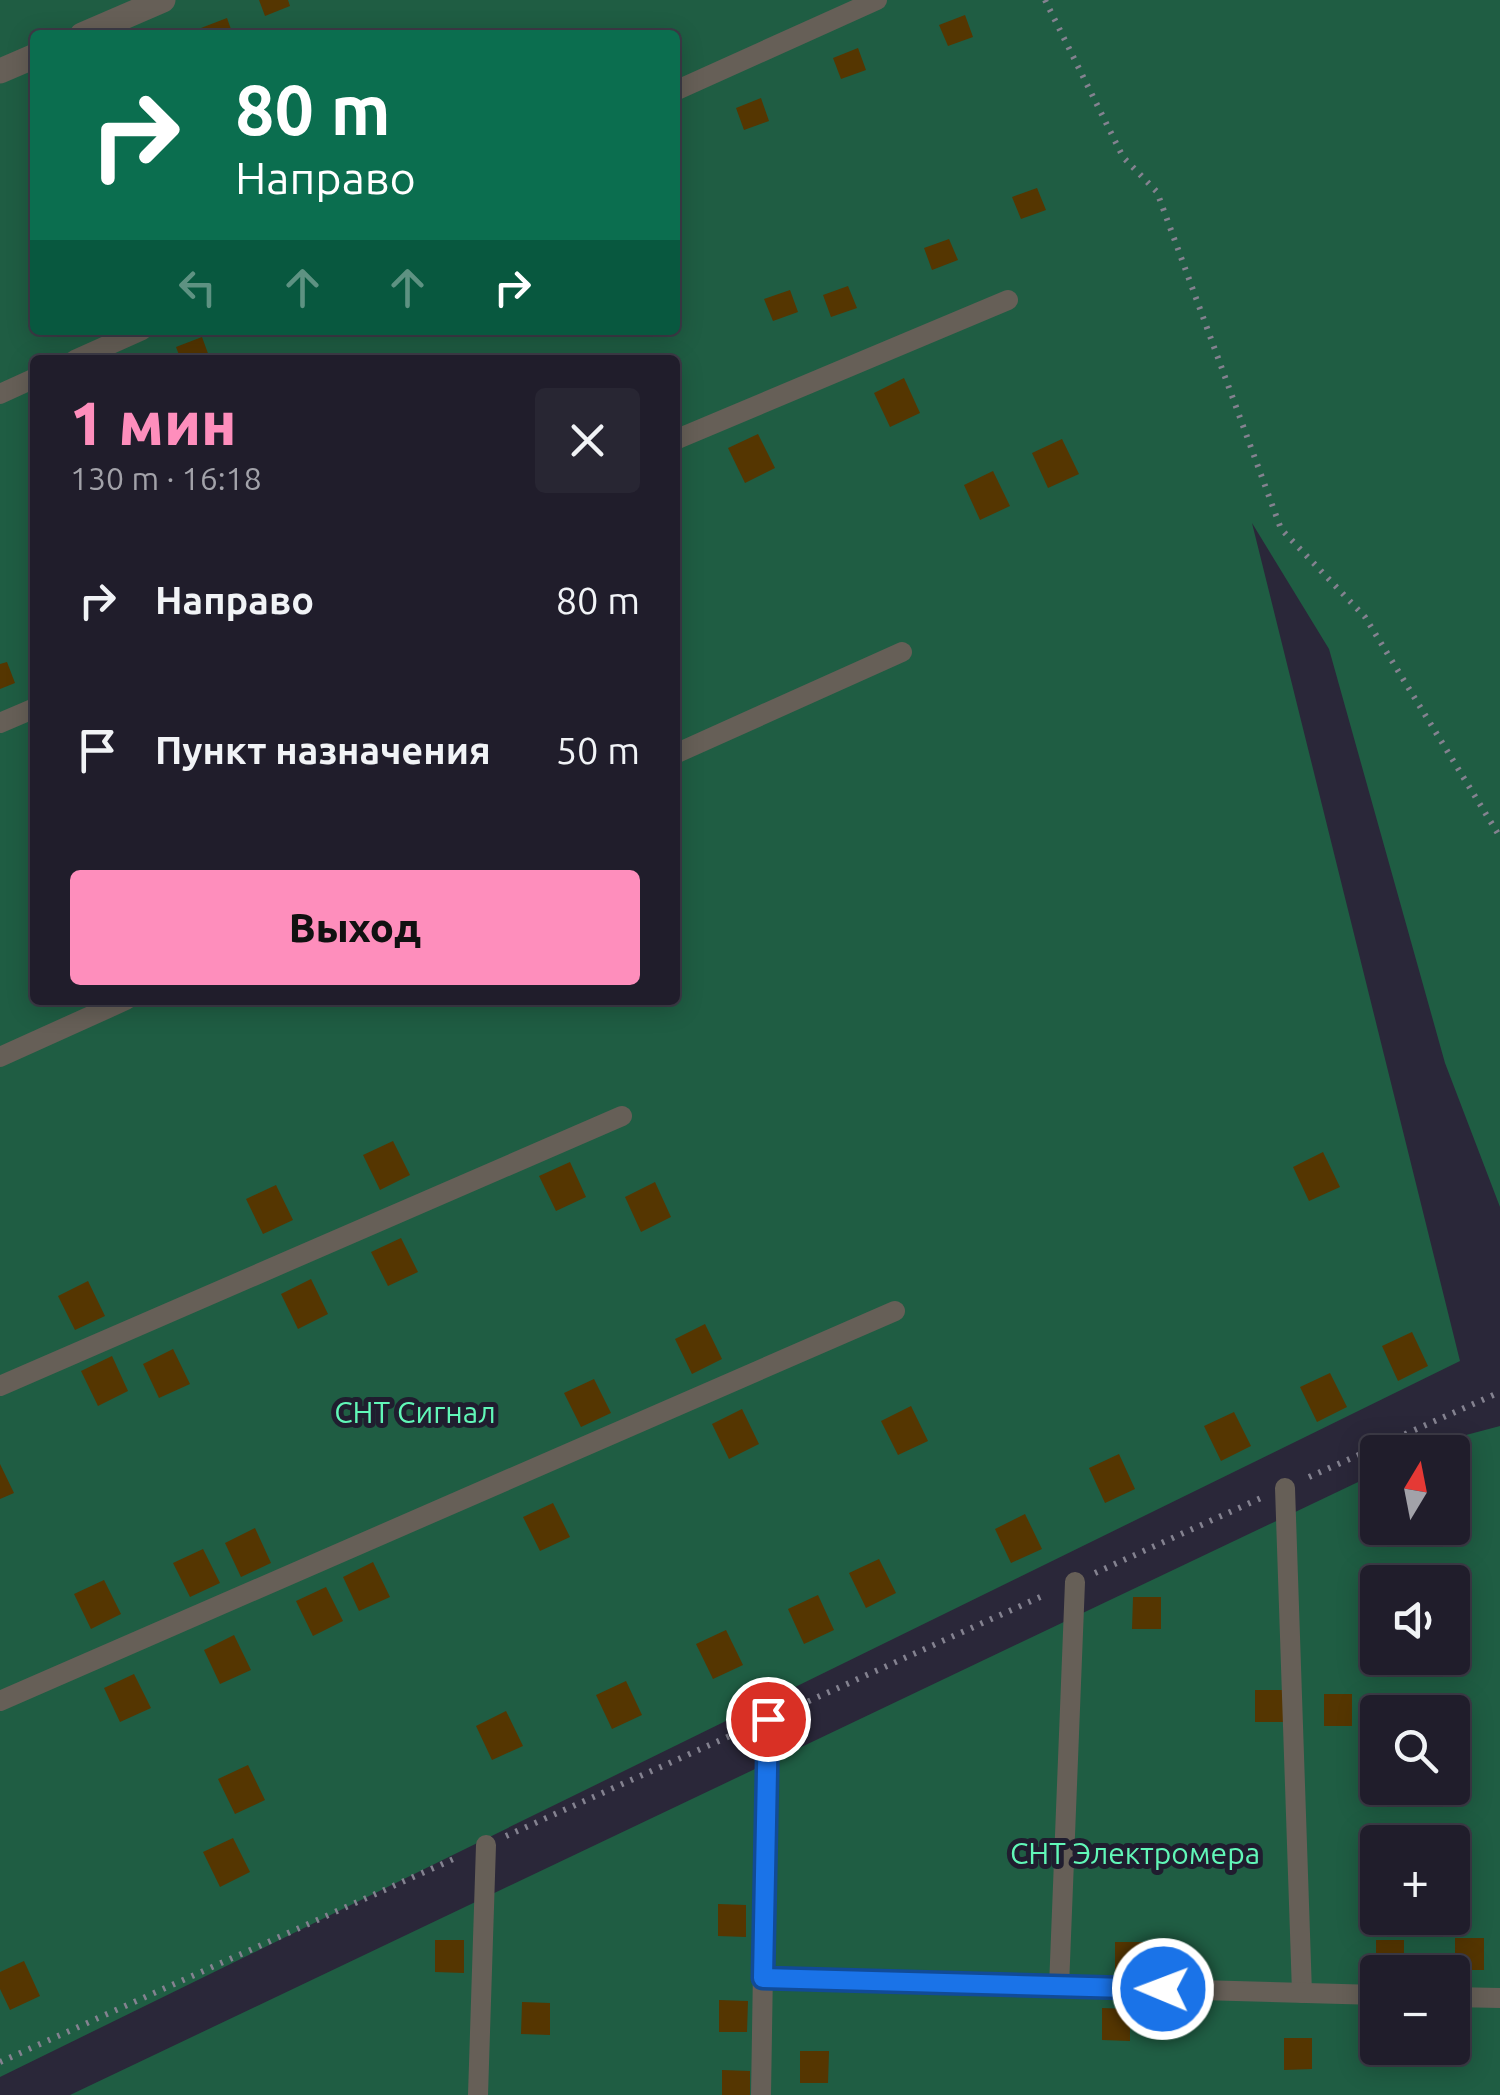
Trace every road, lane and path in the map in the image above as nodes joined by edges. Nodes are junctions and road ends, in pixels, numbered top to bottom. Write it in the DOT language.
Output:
graph roads {
  1 [pos="163,0"];
  2 [pos="877,0"];
  3 [pos="1044,0"];
  4 [pos="94,30"];
  5 [pos="30,58"];
  6 [pos="0,71"];
  7 [pos="680,88"];
  8 [pos="1008,300"];
  9 [pos="131,335"];
  10 [pos="86,355"];
  11 [pos="30,380"];
  12 [pos="0,394"];
  13 [pos="680,438"];
  14 [pos="902,652"];
  15 [pos="30,710"];
  16 [pos="0,723"];
  17 [pos="680,752"];
  18 [pos="1500,837"];
  19 [pos="115,1005"];
  20 [pos="0,1056"];
  21 [pos="622,1116"];
  22 [pos="895,1311"];
  23 [pos="0,1386"];
  24 [pos="1285,1488"];
  25 [pos="1076,1582"];
  26 [pos="0,1701"];
  27 [pos="768,1719"];
  28 [pos="486,1845"];
  29 [pos="763,1978"];
  30 [pos="1059,1986"];
  31 [pos="1302,1992"];
  32 [pos="1360,1994"];
  33 [pos="1470,1997"];
  34 [pos="1500,1998"];
  35 [pos="478,2095"];
  36 [pos="761,2095"];
  1 -- 4 [label="street"];
  2 -- 7 [label="lane"];
  3 -- 18 [label="path"];
  5 -- 6 [label="street"];
  8 -- 13 [label="lane"];
  9 -- 10 [label="lane"];
  11 -- 12 [label="lane"];
  14 -- 17 [label="lane"];
  15 -- 16 [label="lane"];
  19 -- 20 [label="lane"];
  21 -- 23 [label="lane"];
  22 -- 26 [label="lane"];
  24 -- 31 [label="lane"];
  25 -- 30 [label="lane"];
  27 -- 29 [label="lane"];
  28 -- 35 [label="lane"];
  29 -- 30 [label="lane"];
  29 -- 36 [label="lane"];
  30 -- 31 [label="lane"];
  31 -- 32 [label="lane"];
  33 -- 34 [label="lane"];
}
